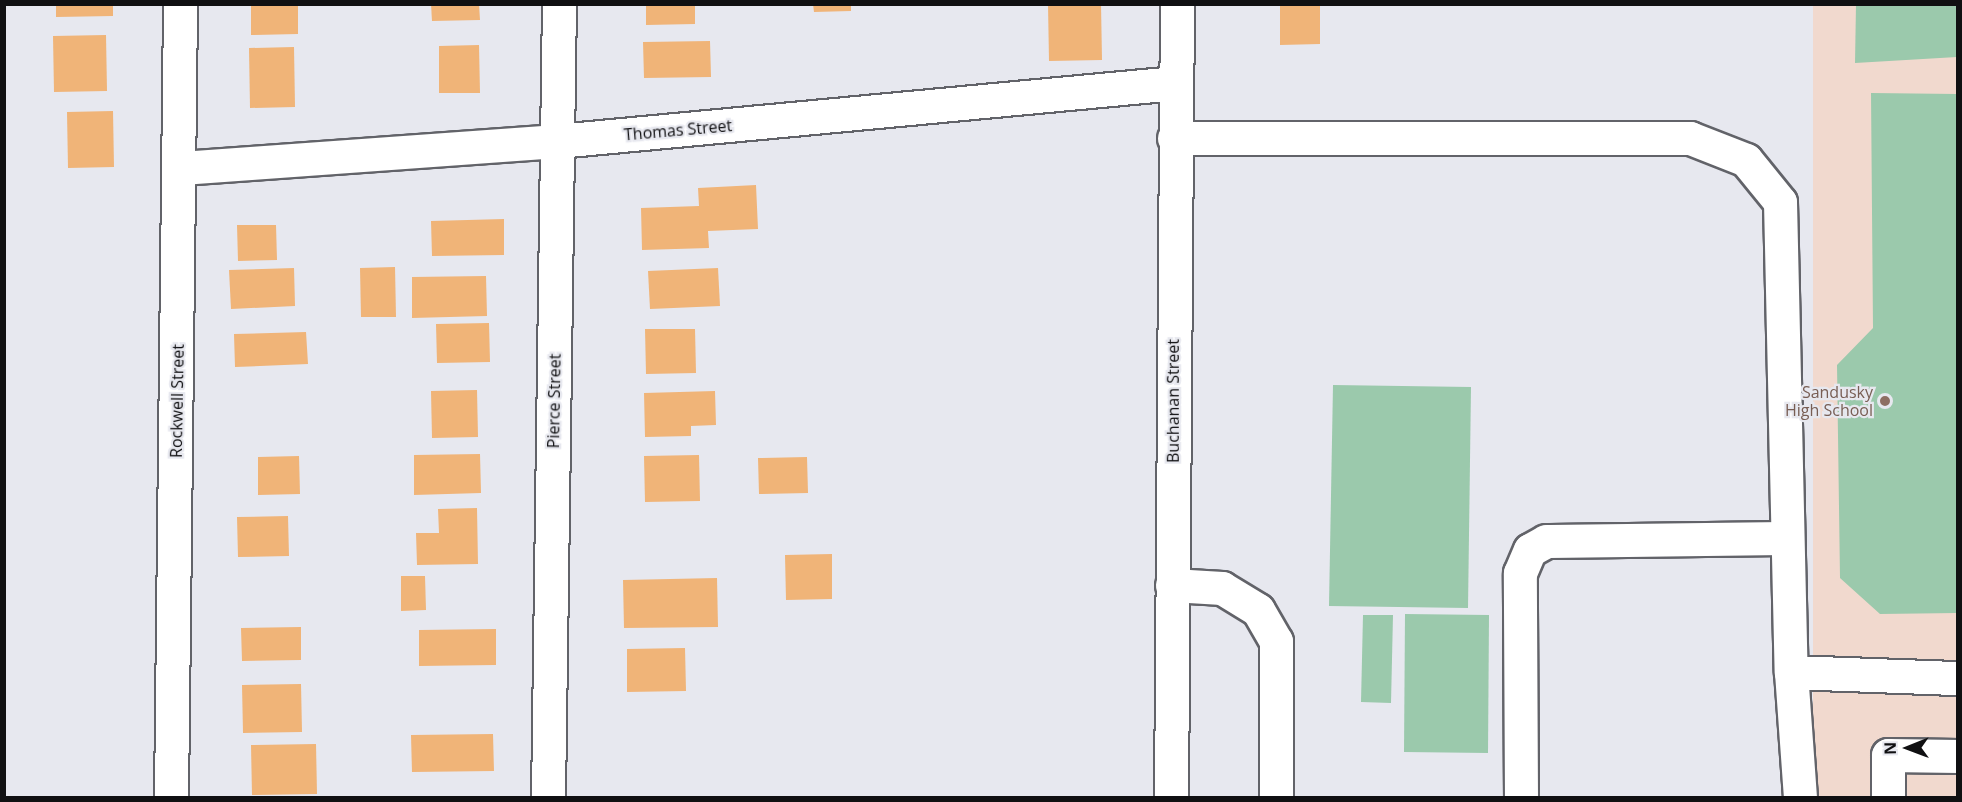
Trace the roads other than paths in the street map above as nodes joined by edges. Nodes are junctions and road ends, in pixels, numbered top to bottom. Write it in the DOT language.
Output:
graph roads {
  1 [pos="180,4"];
  2 [pos="559,4"];
  3 [pos="1177,4"];
  4 [pos="1175,82"];
  5 [pos="1174,138"];
  6 [pos="558,141"];
  7 [pos="180,168"];
  8 [pos="1787,538"];
  9 [pos="1172,585"];
  10 [pos="1791,672"];
  11 [pos="1958,678"];
  12 [pos="1958,756"];
  13 [pos="171,798"];
  14 [pos="548,798"];
  15 [pos="1171,798"];
  16 [pos="1276,798"];
  17 [pos="1521,798"];
  18 [pos="1800,798"];
  19 [pos="1888,798"];
  1 -- 7 [label="street, Rockwell Street"];
  2 -- 6 [label="street, Pierce Street"];
  3 -- 4 [label="street, Buchanan Street"];
  4 -- 5 [label="street, Buchanan Street"];
  4 -- 6 [label="street, Thomas Street"];
  5 -- 8 [label="street"];
  5 -- 9 [label="street, Buchanan Street"];
  6 -- 7 [label="street, Thomas Street"];
  6 -- 14 [label="street, Pierce Street"];
  7 -- 13 [label="street, Rockwell Street"];
  8 -- 10 [label="street"];
  8 -- 17 [label="street"];
  9 -- 15 [label="street, Buchanan Street"];
  9 -- 16 [label="street"];
  10 -- 11 [label="street"];
  10 -- 18 [label="street"];
  12 -- 19 [label="street"];
}
